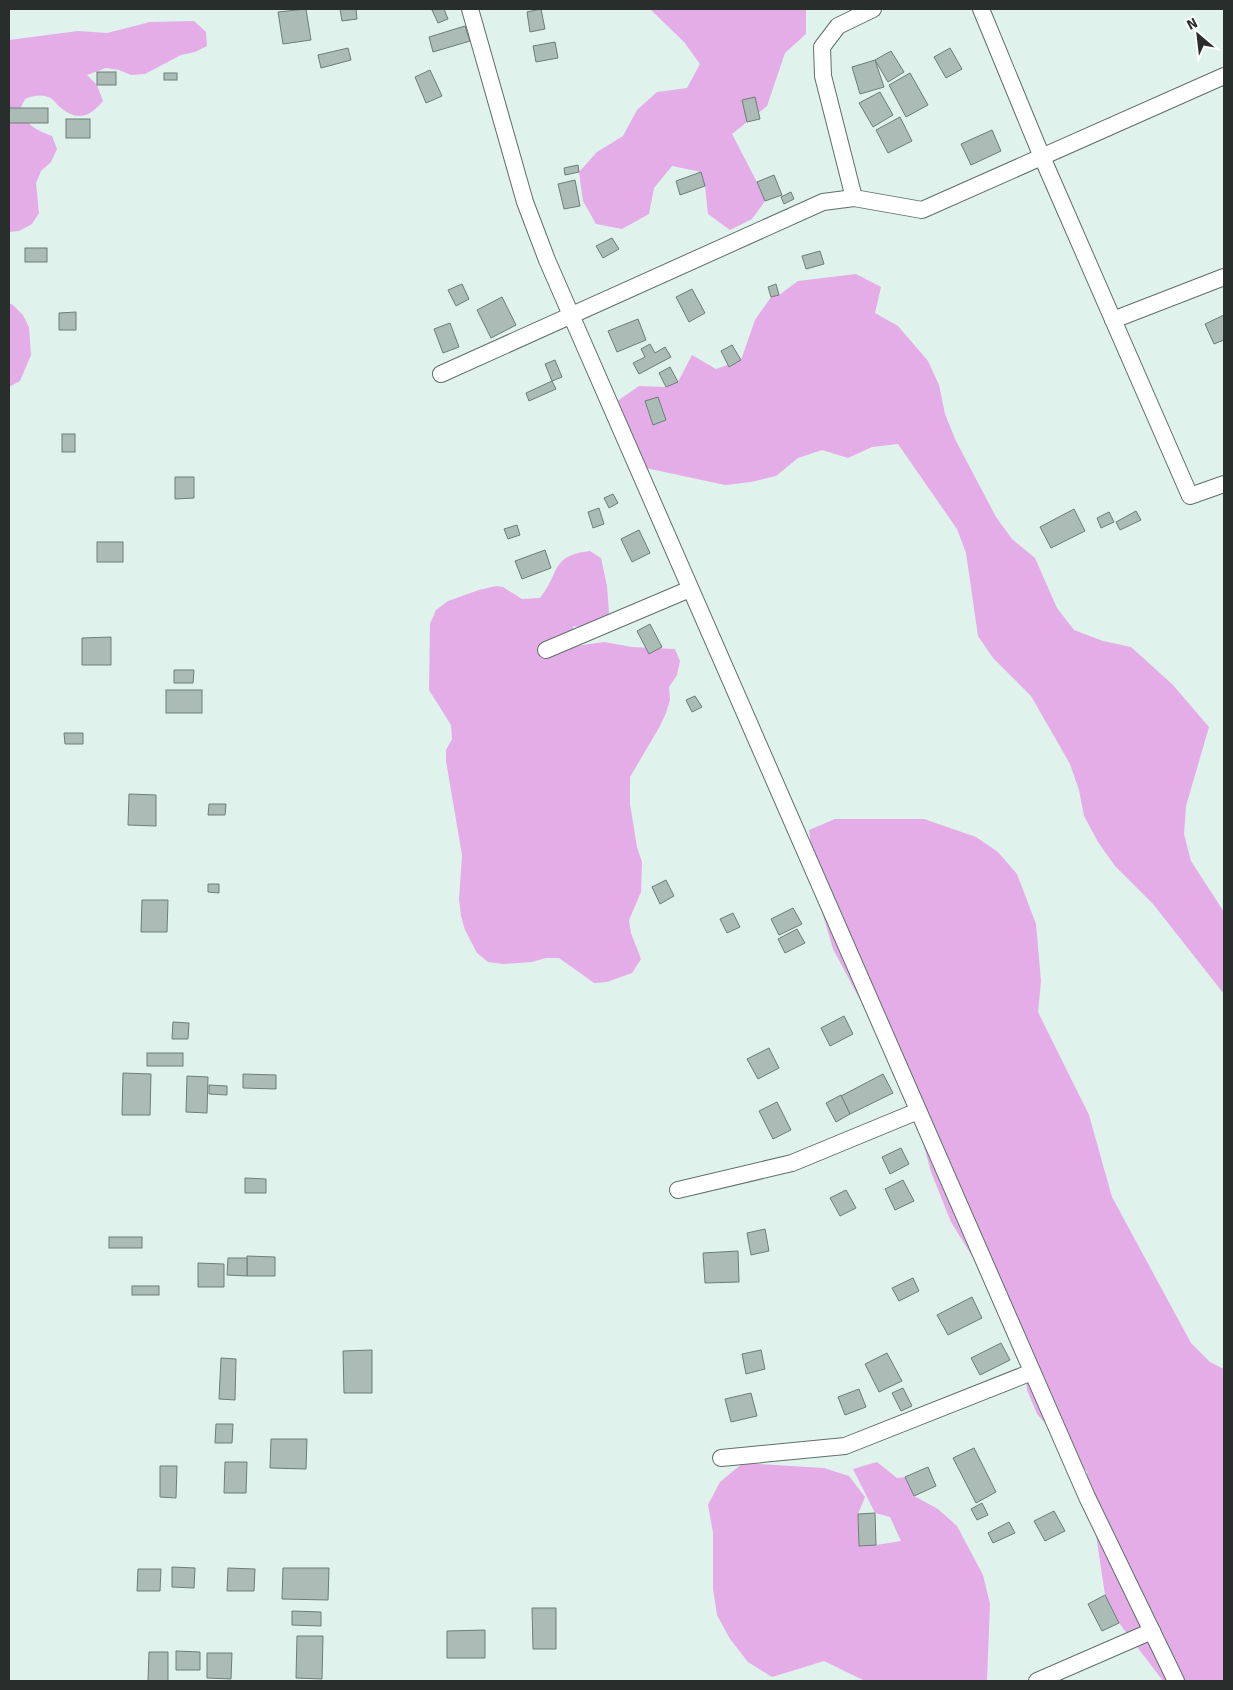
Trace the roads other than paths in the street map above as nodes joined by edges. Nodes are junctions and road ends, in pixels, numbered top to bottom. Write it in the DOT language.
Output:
graph roads {
  1 [pos="470,9"];
  2 [pos="873,9"];
  3 [pos="981,9"];
  4 [pos="1224,76"];
  5 [pos="1042,157"];
  6 [pos="854,198"];
  7 [pos="1224,277"];
  8 [pos="571,316"];
  9 [pos="1113,320"];
  10 [pos="441,374"];
  11 [pos="1224,484"];
  12 [pos="690,589"];
  13 [pos="546,650"];
  14 [pos="918,1112"];
  15 [pos="678,1190"];
  16 [pos="1032,1372"];
  17 [pos="721,1458"];
  18 [pos="1152,1631"];
  19 [pos="1037,1681"];
  20 [pos="1176,1681"];
  1 -- 8 [label="street"];
  2 -- 6 [label="street"];
  3 -- 5 [label="street"];
  4 -- 5 [label="street"];
  5 -- 6 [label="street"];
  5 -- 9 [label="street"];
  6 -- 8 [label="street"];
  7 -- 9 [label="street"];
  8 -- 10 [label="street"];
  8 -- 12 [label="street"];
  9 -- 11 [label="street"];
  12 -- 13 [label="street"];
  12 -- 14 [label="street"];
  14 -- 15 [label="street"];
  14 -- 16 [label="street"];
  16 -- 17 [label="street"];
  16 -- 18 [label="street"];
  18 -- 19 [label="street"];
  18 -- 20 [label="street"];
}
